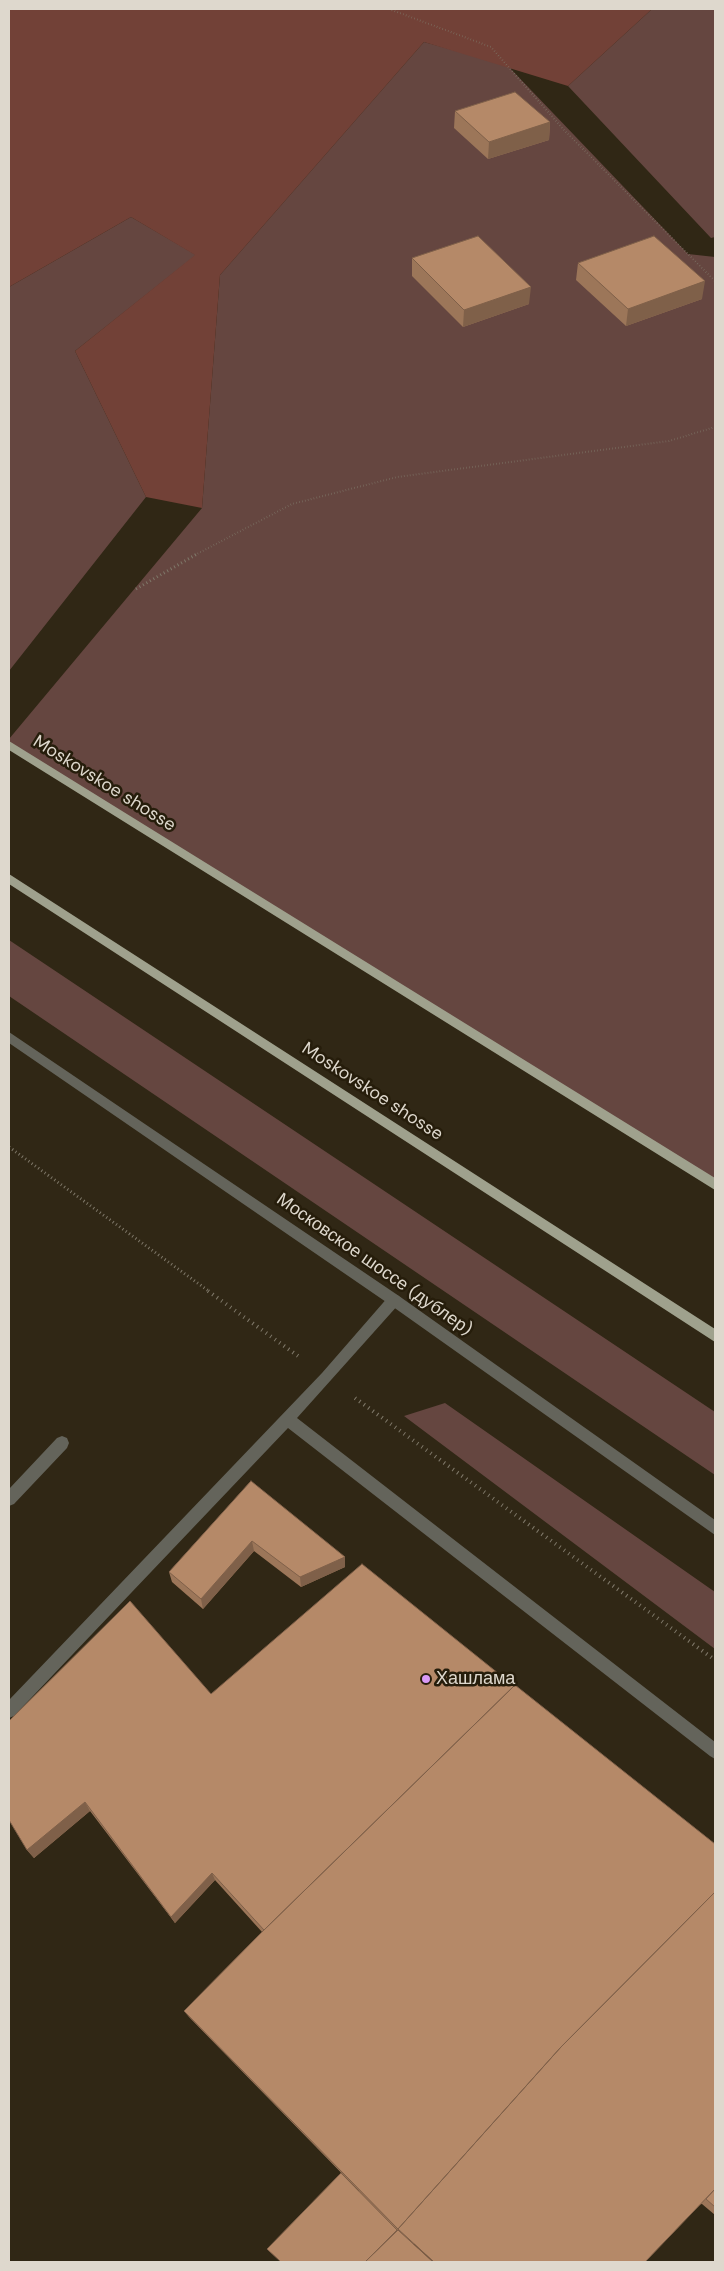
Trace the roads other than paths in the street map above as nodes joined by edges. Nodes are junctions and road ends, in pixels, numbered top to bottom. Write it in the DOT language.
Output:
graph roads {
  1 [pos="9,745"];
  2 [pos="9,878"];
  3 [pos="9,1037"];
  4 [pos="715,1185"];
  5 [pos="394,1300"];
  6 [pos="715,1336"];
  7 [pos="286,1418"];
  8 [pos="62,1444"];
  9 [pos="9,1498"];
  10 [pos="715,1528"];
  11 [pos="9,1711"];
  12 [pos="715,1751"];
  1 -- 4 [label="main road, Moskovskoe shosse"];
  2 -- 6 [label="main road, Moskovskoe shosse"];
  3 -- 5 [label="street, Московское шоссе (дублер)"];
  5 -- 7 [label="street"];
  5 -- 10 [label="street, Московское шоссе (дублер)"];
  7 -- 11 [label="street"];
  7 -- 12 [label="street"];
  8 -- 9 [label="street"];
}
